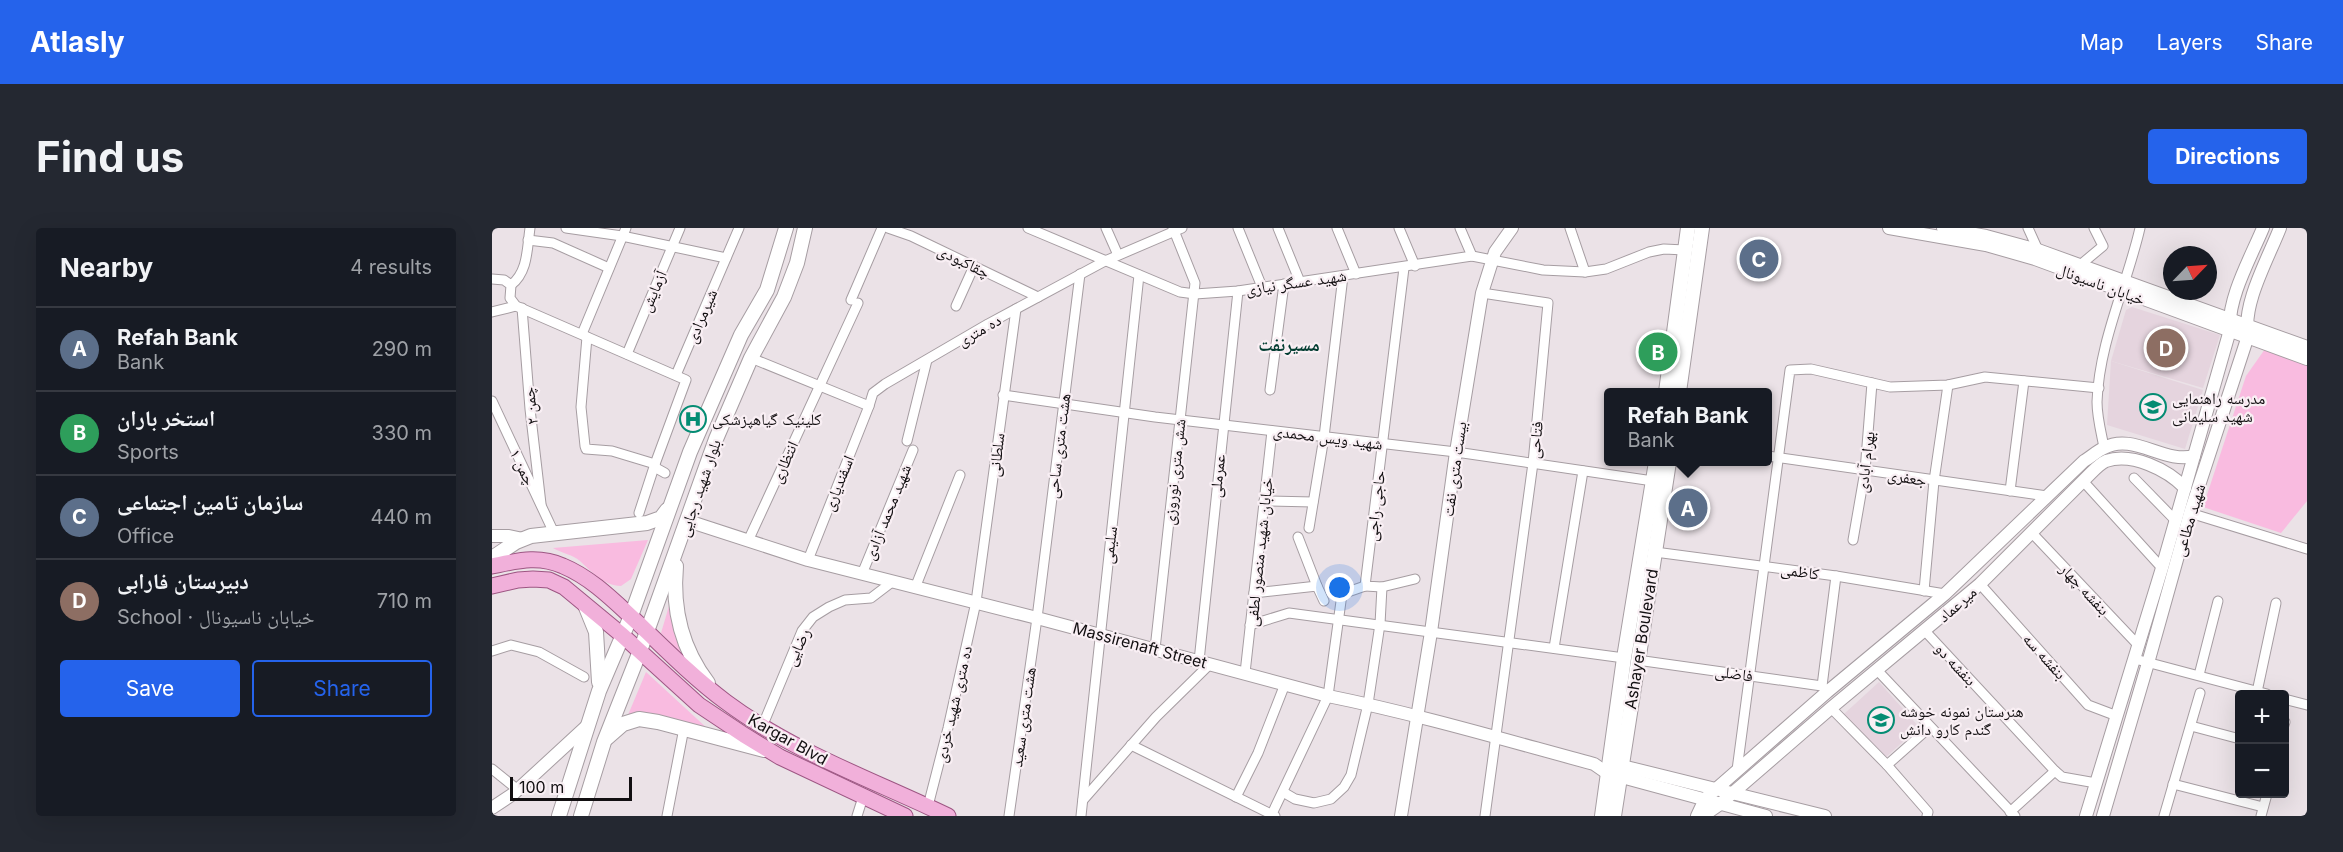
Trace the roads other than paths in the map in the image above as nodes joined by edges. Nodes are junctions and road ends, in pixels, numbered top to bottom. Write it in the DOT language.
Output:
graph roads {
  1 [pos="530,228"];
  2 [pos="566,228"];
  3 [pos="680,228"];
  4 [pos="739,228"];
  5 [pos="786,228"];
  6 [pos="805,228"];
  7 [pos="882,228"];
  8 [pos="888,228"];
  9 [pos="1028,228"];
  10 [pos="1106,228"];
  11 [pos="1238,228"];
  12 [pos="1278,228"];
  13 [pos="1338,228"];
  14 [pos="1399,228"];
  15 [pos="1460,228"];
  16 [pos="1512,228"];
  17 [pos="1570,228"];
  18 [pos="1688,228"];
  19 [pos="1702,228"];
  20 [pos="1889,228"];
  21 [pos="1943,228"];
  22 [pos="2028,228"];
  23 [pos="2094,228"];
  24 [pos="2140,228"];
  25 [pos="2263,228"];
  26 [pos="2280,228"];
  27 [pos="578,229"];
  28 [pos="1176,229"];
  29 [pos="624,232"];
  30 [pos="1984,232"];
  31 [pos="528,240"];
  32 [pos="672,248"];
  33 [pos="1685,250"];
  34 [pos="2038,250"];
  35 [pos="1118,255"];
  36 [pos="1472,256"];
  37 [pos="726,258"];
  38 [pos="1105,261"];
  39 [pos="1492,261"];
  40 [pos="974,266"];
  41 [pos="1415,266"];
  42 [pos="2079,266"];
  43 [pos="609,268"];
  44 [pos="1404,268"];
  45 [pos="1585,272"];
  46 [pos="1080,274"];
  47 [pos="1356,274"];
  48 [pos="1139,275"];
  49 [pos="1342,276"];
  50 [pos="492,279"];
  51 [pos="1300,282"];
  52 [pos="1284,284"];
  53 [pos="510,285"];
  54 [pos="1262,287"];
  55 [pos="2123,287"];
  56 [pos="1238,291"];
  57 [pos="1482,293"];
  58 [pos="1194,294"];
  59 [pos="764,295"];
  60 [pos="1038,297"];
  61 [pos="781,303"];
  62 [pos="956,306"];
  63 [pos="519,307"];
  64 [pos="1016,309"];
  65 [pos="492,312"];
  66 [pos="2230,324"];
  67 [pos="2247,330"];
  68 [pos="584,336"];
  69 [pos="2307,347"];
  70 [pos="627,354"];
  71 [pos="750,358"];
  72 [pos="2307,359"];
  73 [pos="927,360"];
  74 [pos="675,375"];
  75 [pos="2024,381"];
  76 [pos="1872,383"];
  77 [pos="819,384"];
  78 [pos="1948,385"];
  79 [pos="1667,388"];
  80 [pos="1680,388"];
  81 [pos="2099,388"];
  82 [pos="1270,390"];
  83 [pos="1004,395"];
  84 [pos="492,401"];
  85 [pos="866,404"];
  86 [pos="1063,404"];
  87 [pos="1124,413"];
  88 [pos="1180,420"];
  89 [pos="1222,425"];
  90 [pos="1272,431"];
  91 [pos="1324,437"];
  92 [pos="907,441"];
  93 [pos="1383,444"];
  94 [pos="2104,447"];
  95 [pos="913,450"];
  96 [pos="1456,452"];
  97 [pos="2194,456"];
  98 [pos="1772,457"];
  99 [pos="1778,458"];
  100 [pos="2176,458"];
  101 [pos="1533,463"];
  102 [pos="655,464"];
  103 [pos="1655,466"];
  104 [pos="1668,466"];
  105 [pos="1583,471"];
  106 [pos="1865,471"];
  107 [pos="665,473"];
  108 [pos="960,475"];
  109 [pos="2172,475"];
  110 [pos="2134,478"];
  111 [pos="1653,481"];
  112 [pos="1934,481"];
  113 [pos="2083,481"];
  114 [pos="2185,488"];
  115 [pos="2010,491"];
  116 [pos="2047,496"];
  117 [pos="674,498"];
  118 [pos="1264,501"];
  119 [pos="1313,502"];
  120 [pos="541,504"];
  121 [pos="639,513"];
  122 [pos="2190,513"];
  123 [pos="688,521"];
  124 [pos="2176,521"];
  125 [pos="1309,528"];
  126 [pos="554,533"];
  127 [pos="2032,533"];
  128 [pos="492,536"];
  129 [pos="1298,537"];
  130 [pos="523,539"];
  131 [pos="1853,540"];
  132 [pos="748,541"];
  133 [pos="679,547"];
  134 [pos="2307,549"];
  135 [pos="1655,552"];
  136 [pos="492,558"];
  137 [pos="808,560"];
  138 [pos="492,566"];
  139 [pos="1764,566"];
  140 [pos="2162,568"];
  141 [pos="862,574"];
  142 [pos="1836,576"];
  143 [pos="1415,579"];
  144 [pos="892,582"];
  145 [pos="1980,584"];
  146 [pos="492,586"];
  147 [pos="1317,586"];
  148 [pos="1365,586"];
  149 [pos="1382,587"];
  150 [pos="915,588"];
  151 [pos="1924,591"];
  152 [pos="1254,593"];
  153 [pos="1945,594"];
  154 [pos="1324,601"];
  155 [pos="2218,601"];
  156 [pos="976,602"];
  157 [pos="584,603"];
  158 [pos="2276,603"];
  159 [pos="631,616"];
  160 [pos="1037,618"];
  161 [pos="1338,618"];
  162 [pos="1380,624"];
  163 [pos="1250,625"];
  164 [pos="1925,631"];
  165 [pos="647,632"];
  166 [pos="1431,632"];
  167 [pos="622,635"];
  168 [pos="1099,635"];
  169 [pos="1509,643"];
  170 [pos="2139,646"];
  171 [pos="1554,648"];
  172 [pos="1155,649"];
  173 [pos="492,651"];
  174 [pos="640,651"];
  175 [pos="1630,659"];
  176 [pos="2135,659"];
  177 [pos="1204,662"];
  178 [pos="2148,663"];
  179 [pos="1877,670"];
  180 [pos="1245,673"];
  181 [pos="1750,675"];
  182 [pos="2199,675"];
  183 [pos="584,677"];
  184 [pos="1286,684"];
  185 [pos="711,689"];
  186 [pos="1824,689"];
  187 [pos="2252,690"];
  188 [pos="2262,690"];
  189 [pos="599,691"];
  190 [pos="2200,693"];
  191 [pos="1328,696"];
  192 [pos="724,700"];
  193 [pos="2289,700"];
  194 [pos="1368,704"];
  195 [pos="699,705"];
  196 [pos="2307,705"];
  197 [pos="1808,708"];
  198 [pos="1831,708"];
  199 [pos="2117,716"];
  200 [pos="1417,717"];
  201 [pos="1818,719"];
  202 [pos="588,725"];
  203 [pos="2191,726"];
  204 [pos="762,727"];
  205 [pos="1930,727"];
  206 [pos="684,728"];
  207 [pos="1496,738"];
  208 [pos="2235,738"];
  209 [pos="604,742"];
  210 [pos="1131,745"];
  211 [pos="770,752"];
  212 [pos="1887,765"];
  213 [pos="492,769"];
  214 [pos="1614,769"];
  215 [pos="2055,771"];
  216 [pos="1736,772"];
  217 [pos="2096,783"];
  218 [pos="2173,784"];
  219 [pos="518,790"];
  220 [pos="1715,790"];
  221 [pos="1283,792"];
  222 [pos="1733,793"];
  223 [pos="863,796"];
  224 [pos="1236,797"];
  225 [pos="1748,797"];
  226 [pos="1083,800"];
  227 [pos="1705,800"];
  228 [pos="1720,804"];
  229 [pos="928,806"];
  230 [pos="492,808"];
  231 [pos="2262,811"];
  232 [pos="1740,813"];
  233 [pos="2012,814"];
  234 [pos="559,816"];
  235 [pos="581,816"];
  236 [pos="667,816"];
  237 [pos="857,816"];
  238 [pos="905,816"];
  239 [pos="948,816"];
  240 [pos="1009,816"];
  241 [pos="1081,816"];
  242 [pos="1272,816"];
  243 [pos="1401,816"];
  244 [pos="1485,816"];
  245 [pos="1602,816"];
  246 [pos="1614,816"];
  247 [pos="1697,816"];
  248 [pos="1703,816"];
  249 [pos="1766,816"];
  250 [pos="1825,816"];
  251 [pos="1927,816"];
  252 [pos="2086,816"];
  253 [pos="2103,816"];
  254 [pos="2164,816"];
  1 -- 31 [label="street"];
  2 -- 27 [label="street"];
  3 -- 32 [label="street, آزمایش"];
  4 -- 37 [label="street, شیرمرادی"];
  5 -- 59 [label="main road, بلوار شهید رجایی"];
  6 -- 61 [label="main road, بلوار شهید رجایی"];
  7 -- 77 [label="street, انتظاری"];
  8 -- 40 [label="street, چقاکبودی"];
  9 -- 38 [label="street, شهید عسگر نیازی"];
  10 -- 35 [label="street"];
  11 -- 54 [label="street"];
  12 -- 51 [label="street"];
  13 -- 47 [label="street"];
  14 -- 41 [label="street"];
  15 -- 36 [label="street"];
  16 -- 39 [label="street, بیست متری نفت"];
  17 -- 45 [label="street"];
  18 -- 33 [label="main road"];
  19 -- 80 [label="main road"];
  20 -- 55 [label="street, خیابان ناسیونال"];
  21 -- 30 [label="street, خیابان ناسیونال"];
  22 -- 34 [label="street"];
  23 -- 42 [label="street"];
  24 -- 55 [label="street"];
  25 -- 66 [label="street, شهید مطاعی"];
  26 -- 67 [label="street, شهید مطاعی"];
  27 -- 29 [label="street"];
  28 -- 35 [label="street, ده متری"];
  28 -- 58 [label="street, شش متری نوروزی"];
  29 -- 32 [label="street"];
  29 -- 43 [label="street"];
  30 -- 34 [label="street, خیابان ناسیونال"];
  31 -- 43 [label="street"];
  31 -- 53 [label="street"];
  32 -- 37 [label="street"];
  32 -- 70 [label="street, آزمایش"];
  33 -- 45 [label="street, شهید عسگر نیازی"];
  33 -- 79 [label="main road"];
  34 -- 42 [label="street, خیابان ناسیونال"];
  35 -- 38 [label="street, ده متری"];
  36 -- 39 [label="street, شهید عسگر نیازی"];
  36 -- 41 [label="street, شهید عسگر نیازی"];
  37 -- 74 [label="street, شیرمرادی"];
  38 -- 46 [label="street, ده متری"];
  38 -- 48 [label="street, شهید عسگر نیازی"];
  39 -- 45 [label="street, شهید عسگر نیازی"];
  39 -- 57 [label="street, بیست متری نفت"];
  40 -- 60 [label="street, چقاکبودی"];
  40 -- 62 [label="street"];
  41 -- 44 [label="street, شهید عسگر نیازی"];
  42 -- 55 [label="street, خیابان ناسیونال"];
  43 -- 68 [label="street"];
  44 -- 47 [label="street, شهید عسگر نیازی"];
  44 -- 93 [label="street, حاجی راجی"];
  46 -- 60 [label="street, ده متری"];
  46 -- 86 [label="street, هشت متری ساحی"];
  47 -- 49 [label="street, شهید عسگر نیازی"];
  48 -- 58 [label="street, شهید عسگر نیازی"];
  48 -- 87 [label="street, سلیمی"];
  49 -- 51 [label="street, شهید عسگر نیازی"];
  49 -- 91 [label="street"];
  50 -- 53 [label="street"];
  51 -- 52 [label="street, شهید عسگر نیازی"];
  52 -- 54 [label="street, شهید عسگر نیازی"];
  52 -- 82 [label="street"];
  53 -- 63 [label="street, چمن ۲"];
  54 -- 56 [label="street, شهید عسگر نیازی"];
  55 -- 66 [label="street, خیابان ناسیونال"];
  55 -- 81 [label="street"];
  56 -- 58 [label="street, شهید عسگر نیازی"];
  56 -- 89 [label="street, عمرملی"];
  57 -- 96 [label="street, بیست متری نفت"];
  57 -- 101 [label="street, فتاحی"];
  58 -- 88 [label="street, شش متری نوروزی"];
  59 -- 61 [label="main road"];
  59 -- 117 [label="main road, بلوار شهید رجایی"];
  60 -- 64 [label="street, ده متری"];
  61 -- 71 [label="main road, بلوار شهید رجایی"];
  63 -- 65 [label="street"];
  63 -- 68 [label="street"];
  63 -- 120 [label="street, چمن ۲"];
  64 -- 73 [label="street, ده متری"];
  64 -- 83 [label="street, سلطانی"];
  66 -- 67 [label="street, خیابان ناسیونال"];
  66 -- 97 [label="street, شهید مطاعی"];
  67 -- 69 [label="street, خیابان ناسیونال"];
  67 -- 72 [label="street, خیابان ناسیونال"];
  67 -- 122 [label="street, شهید مطاعی"];
  68 -- 70 [label="street"];
  68 -- 102 [label="street"];
  70 -- 74 [label="street"];
  71 -- 77 [label="street"];
  71 -- 123 [label="main road, بلوار شهید رجایی"];
  73 -- 85 [label="street, ده متری"];
  73 -- 92 [label="street"];
  74 -- 102 [label="street"];
  75 -- 78 [label="street"];
  75 -- 81 [label="street"];
  75 -- 115 [label="street"];
  76 -- 78 [label="street"];
  76 -- 99 [label="street"];
  76 -- 106 [label="street, بهرام آبادی"];
  77 -- 85 [label="street"];
  77 -- 132 [label="street, انتظاری"];
  78 -- 112 [label="street"];
  81 -- 94 [label="street"];
  83 -- 86 [label="street, شهید ویس محمدی"];
  83 -- 156 [label="street, سلطانی"];
  84 -- 120 [label="street, چمن ۱"];
  85 -- 137 [label="street, اسفندیاری"];
  86 -- 87 [label="street, شهید ویس محمدی"];
  86 -- 160 [label="street, هشت متری ساحی"];
  87 -- 88 [label="street, شهید ویس محمدی"];
  87 -- 168 [label="street, سلیمی"];
  88 -- 89 [label="street, شهید ویس محمدی"];
  88 -- 172 [label="street, شش متری نوروزی"];
  89 -- 90 [label="street, شهید ویس محمدی"];
  89 -- 177 [label="street, عمرملی"];
  90 -- 91 [label="street, شهید ویس محمدی"];
  90 -- 118 [label="street, خیابان شهید منصور لطفی"];
  91 -- 93 [label="street, شهید ویس محمدی"];
  91 -- 119 [label="street"];
  93 -- 96 [label="street, شهید ویس محمدی"];
  93 -- 148 [label="street, حاجی راجی"];
  94 -- 100 [label="street"];
  94 -- 116 [label="street, میرعماد"];
  95 -- 141 [label="street, شهید محمد آزادی"];
  96 -- 101 [label="street, شهید ویس محمدی"];
  96 -- 166 [label="street, بیست متری نفت"];
  97 -- 100 [label="street"];
  97 -- 114 [label="street, شهید مطاعی"];
  98 -- 99 [label="street, جعفری"];
  99 -- 106 [label="street, جعفری"];
  99 -- 139 [label="street"];
  100 -- 109 [label="street"];
  101 -- 105 [label="street, شهید ویس محمدی"];
  101 -- 169 [label="street, فتاحی"];
  102 -- 107 [label="street"];
  102 -- 121 [label="street"];
  103 -- 111 [label="main road, Ashayer Boulevard"];
  104 -- 135 [label="main road, Ashayer Boulevard"];
  105 -- 111 [label="street, شهید ویس محمدی"];
  105 -- 171 [label="street"];
  106 -- 112 [label="street, جعفری"];
  106 -- 131 [label="street, بهرام آبادی"];
  108 -- 150 [label="street"];
  109 -- 113 [label="street, میرعماد"];
  109 -- 114 [label="street, میرعماد"];
  110 -- 124 [label="street"];
  111 -- 175 [label="main road, Ashayer Boulevard"];
  112 -- 115 [label="street, جعفری"];
  112 -- 151 [label="street"];
  113 -- 127 [label="street, میرعماد"];
  113 -- 140 [label="street"];
  114 -- 124 [label="street, شهید مطاعی"];
  115 -- 116 [label="street, جعفری"];
  116 -- 153 [label="street, میرعماد"];
  117 -- 126 [label="main road"];
  117 -- 159 [label="main road, بلوار شهید رجایی"];
  118 -- 119 [label="street"];
  118 -- 152 [label="street, خیابان شهید منصور لطفی"];
  119 -- 125 [label="street"];
  120 -- 126 [label="street, چمن ۱"];
  122 -- 134 [label="street"];
  122 -- 178 [label="street, شهید مطاعی"];
  123 -- 132 [label="street, Massirenaft Street"];
  123 -- 133 [label="main road, بلوار شهید رجایی"];
  124 -- 140 [label="street, شهید مطاعی"];
  126 -- 130 [label="main road"];
  127 -- 145 [label="street, میرعماد"];
  127 -- 170 [label="street, بنفشه چهار"];
  128 -- 130 [label="street"];
  129 -- 147 [label="street"];
  130 -- 136 [label="main road"];
  132 -- 137 [label="street, Massirenaft Street"];
  133 -- 165 [label="main road, بلوار شهید رجایی"];
  133 -- 192 [label="main road"];
  135 -- 139 [label="street, کاظمی"];
  135 -- 175 [label="main road, Ashayer Boulevard"];
  137 -- 141 [label="street, Massirenaft Street"];
  138 -- 159 [label="main road, Kargar Blvd"];
  139 -- 142 [label="street, کاظمی"];
  139 -- 181 [label="street"];
  140 -- 170 [label="street, شهید مطاعی"];
  141 -- 144 [label="street, Massirenaft Street"];
  142 -- 151 [label="street, کاظمی"];
  142 -- 186 [label="street"];
  143 -- 149 [label="street"];
  144 -- 150 [label="street, Massirenaft Street"];
  144 -- 204 [label="street, رضایی"];
  145 -- 164 [label="street, میرعماد"];
  145 -- 199 [label="street, بنفشه سه"];
  146 -- 157 [label="main road, Kargar Blvd"];
  147 -- 152 [label="street"];
  147 -- 154 [label="street"];
  148 -- 149 [label="street"];
  148 -- 161 [label="street"];
  149 -- 162 [label="street"];
  150 -- 156 [label="street, Massirenaft Street"];
  151 -- 153 [label="street, کاظمی"];
  152 -- 163 [label="street, خیابان شهید منصور لطفی"];
  153 -- 186 [label="street, میرعماد"];
  155 -- 182 [label="street"];
  156 -- 160 [label="street, Massirenaft Street"];
  156 -- 229 [label="street, ده متری شهید خردی"];
  157 -- 167 [label="main road, Kargar Blvd"];
  157 -- 189 [label="main road"];
  158 -- 188 [label="street"];
  159 -- 165 [label="main road, Kargar Blvd"];
  159 -- 167 [label="main road, بلوار شهید رجایی"];
  160 -- 168 [label="street, Massirenaft Street"];
  160 -- 240 [label="street, هشت متری سعید"];
  161 -- 162 [label="street, فاضلی"];
  161 -- 163 [label="street, فاضلی"];
  161 -- 191 [label="street"];
  162 -- 166 [label="street, فاضلی"];
  162 -- 194 [label="street"];
  163 -- 180 [label="street, خیابان شهید منصور لطفی"];
  164 -- 179 [label="street, میرعماد"];
  164 -- 215 [label="street, بنفشه دو"];
  165 -- 174 [label="main road, بلوار شهید رجایی"];
  165 -- 185 [label="main road, Kargar Blvd"];
  166 -- 169 [label="street, فاضلی"];
  166 -- 200 [label="street, بیست متری نفت"];
  167 -- 174 [label="main road, Kargar Blvd"];
  167 -- 189 [label="main road, بلوار شهید رجایی"];
  168 -- 172 [label="street, Massirenaft Street"];
  168 -- 226 [label="street, سلیمی"];
  169 -- 171 [label="street, فاضلی"];
  169 -- 207 [label="street, فتاحی"];
  170 -- 176 [label="street, شهید مطاعی"];
  171 -- 175 [label="street, فاضلی"];
  172 -- 177 [label="street, Massirenaft Street"];
  173 -- 183 [label="street"];
  174 -- 195 [label="main road, Kargar Blvd"];
  174 -- 209 [label="main road, بلوار شهید رجایی"];
  175 -- 181 [label="street, فاضلی"];
  175 -- 214 [label="main road, Ashayer Boulevard"];
  176 -- 178 [label="street"];
  176 -- 199 [label="street, شهید مطاعی"];
  177 -- 180 [label="street, Massirenaft Street"];
  177 -- 210 [label="street"];
  178 -- 182 [label="street"];
  178 -- 253 [label="street, شهید مطاعی"];
  179 -- 198 [label="street, میرعماد"];
  179 -- 205 [label="street"];
  180 -- 184 [label="street, Massirenaft Street"];
  181 -- 186 [label="street, فاضلی"];
  181 -- 216 [label="street"];
  182 -- 187 [label="street"];
  184 -- 191 [label="street, Massirenaft Street"];
  184 -- 224 [label="street"];
  185 -- 192 [label="main road, Kargar Blvd"];
  185 -- 195 [label="main road"];
  186 -- 197 [label="street, میرعماد"];
  189 -- 202 [label="main road"];
  190 -- 203 [label="street"];
  191 -- 194 [label="street, Massirenaft Street"];
  191 -- 221 [label="street"];
  192 -- 204 [label="main road, Kargar Blvd"];
  193 -- 196 [label="street"];
  194 -- 200 [label="street, Massirenaft Street"];
  194 -- 221 [label="street"];
  195 -- 211 [label="main road, Kargar Blvd"];
  197 -- 201 [label="street"];
  197 -- 216 [label="street, میرعماد"];
  198 -- 201 [label="street, میرعماد"];
  198 -- 212 [label="street"];
  199 -- 217 [label="street, شهید مطاعی"];
  200 -- 207 [label="street, Massirenaft Street"];
  200 -- 243 [label="street, بیست متری نفت"];
  201 -- 222 [label="street, میرعماد"];
  202 -- 219 [label="street"];
  202 -- 234 [label="main road"];
  203 -- 208 [label="street"];
  203 -- 218 [label="street"];
  204 -- 229 [label="main road, Kargar Blvd"];
  205 -- 212 [label="street"];
  205 -- 233 [label="street"];
  206 -- 209 [label="main road"];
  206 -- 211 [label="main road"];
  206 -- 236 [label="street"];
  207 -- 214 [label="street, Massirenaft Street"];
  207 -- 244 [label="street, فتاحی"];
  209 -- 235 [label="main road, بلوار شهید رجایی"];
  210 -- 224 [label="street"];
  210 -- 226 [label="street"];
  211 -- 223 [label="main road, Kargar Blvd"];
  212 -- 251 [label="street"];
  213 -- 219 [label="street"];
  214 -- 220 [label="street"];
  214 -- 227 [label="street"];
  214 -- 245 [label="main road, Ashayer Boulevard"];
  214 -- 246 [label="main road, Ashayer Boulevard"];
  215 -- 217 [label="street, بنفشه دو"];
  215 -- 233 [label="street"];
  216 -- 220 [label="street, میرعماد"];
  217 -- 252 [label="street, شهید مطاعی"];
  218 -- 231 [label="street"];
  218 -- 254 [label="street"];
  219 -- 230 [label="street"];
  220 -- 222 [label="street"];
  220 -- 227 [label="street, میرعماد"];
  221 -- 242 [label="street"];
  222 -- 225 [label="street"];
  222 -- 228 [label="street, میرعماد"];
  223 -- 237 [label="street"];
  223 -- 238 [label="main road, Kargar Blvd"];
  224 -- 242 [label="street"];
  225 -- 232 [label="street"];
  225 -- 250 [label="street"];
  226 -- 241 [label="street, سلیمی"];
  227 -- 228 [label="street"];
  227 -- 247 [label="street, میرعماد"];
  228 -- 232 [label="street"];
  228 -- 248 [label="street, میرعماد"];
  229 -- 239 [label="main road, Kargar Blvd"];
  232 -- 249 [label="street"];
}
